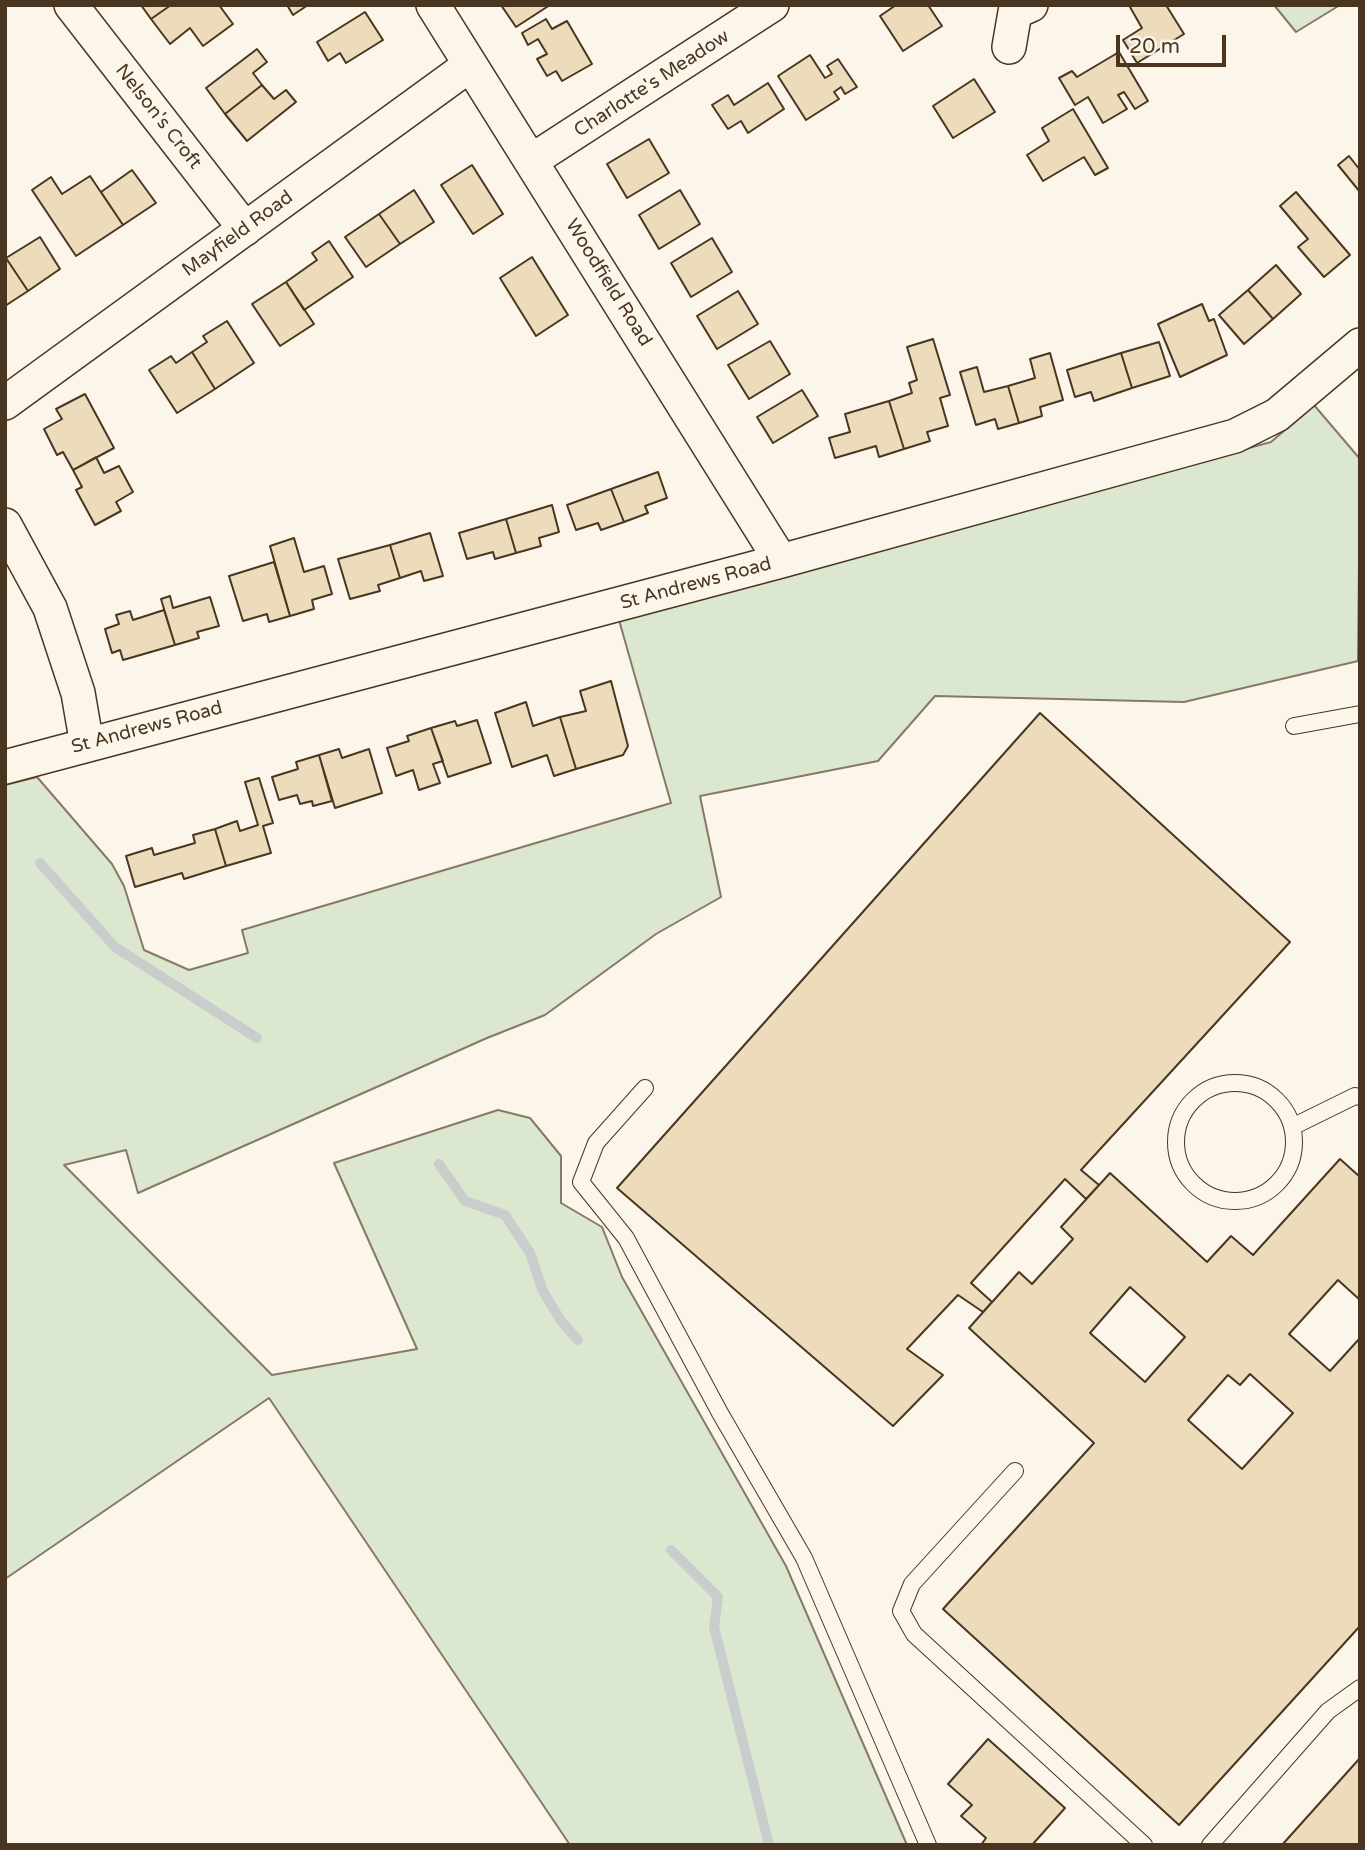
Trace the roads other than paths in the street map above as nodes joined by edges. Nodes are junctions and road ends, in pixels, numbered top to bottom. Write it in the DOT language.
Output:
graph roads {
  1 [pos="71,5"];
  2 [pos="433,5"];
  3 [pos="772,5"];
  4 [pos="1018,8"];
  5 [pos="1009,47"];
  6 [pos="470,65"];
  7 [pos="531,161"];
  8 [pos="245,229"];
  9 [pos="1360,345"];
  10 [pos="5,403"];
  11 [pos="5,525"];
  12 [pos="782,561"];
  13 [pos="1360,714"];
  14 [pos="1294,726"];
  15 [pos="88,745"];
  16 [pos="5,767"];
  17 [pos="645,1088"];
  18 [pos="1360,1097"];
  19 [pos="1292,1127"];
  20 [pos="1015,1471"];
  21 [pos="1360,1688"];
  22 [pos="928,1845"];
  23 [pos="1144,1845"];
  24 [pos="1210,1845"];
  1 -- 8 [label="street, Nelson's Croft"];
  2 -- 6 [label="street, Woodfield Road"];
  3 -- 7 [label="street, Charlotte's Meadow"];
  4 -- 5 [label="street"];
  6 -- 7 [label="street, Woodfield Road"];
  6 -- 8 [label="street, Mayfield Road"];
  7 -- 12 [label="street, Woodfield Road"];
  8 -- 10 [label="street, Mayfield Road"];
  9 -- 12 [label="street, St Andrews Road"];
  11 -- 15 [label="street"];
  12 -- 15 [label="street, St Andrews Road"];
  13 -- 14 [label="lane"];
  15 -- 16 [label="street, St Andrews Road"];
  17 -- 22 [label="lane"];
  18 -- 19 [label="lane"];
  19 -- 19 [label="lane"];
  20 -- 23 [label="lane"];
  21 -- 24 [label="lane"];
}
